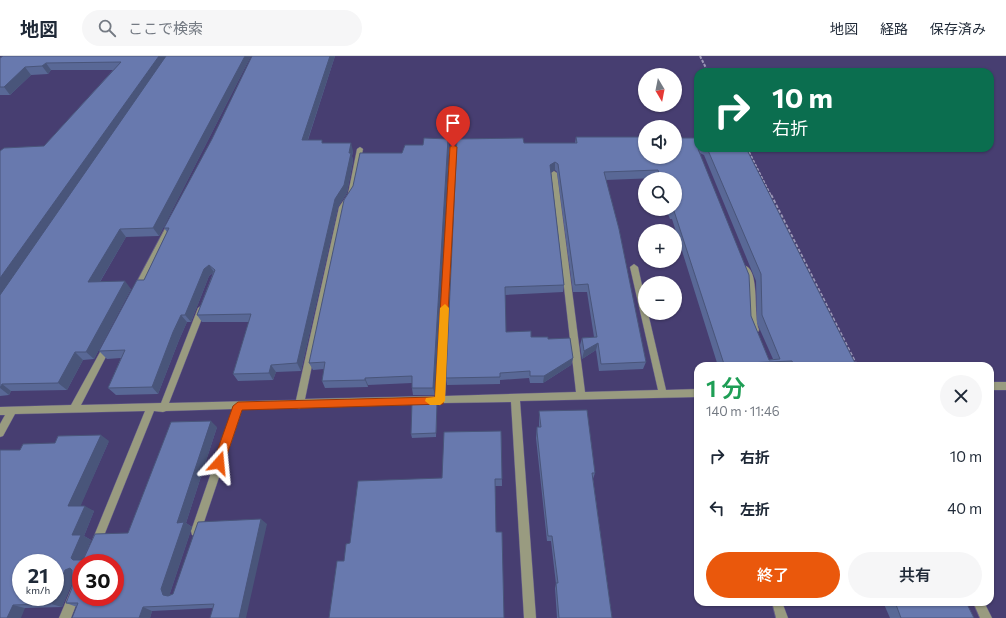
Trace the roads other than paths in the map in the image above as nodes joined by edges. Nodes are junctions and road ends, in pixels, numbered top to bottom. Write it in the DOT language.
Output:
graph roads {
  1 [pos="453,147"];
  2 [pos="360,150"];
  3 [pos="554,173"];
  4 [pos="175,216"];
  5 [pos="742,259"];
  6 [pos="634,267"];
  7 [pos="132,299"];
  8 [pos="206,299"];
  9 [pos="758,338"];
  10 [pos="110,340"];
  11 [pos="994,386"];
  12 [pos="1006,386"];
  13 [pos="694,393"];
  14 [pos="663,394"];
  15 [pos="580,396"];
  16 [pos="515,398"];
  17 [pos="440,401"];
  18 [pos="299,405"];
  19 [pos="238,406"];
  20 [pos="151,408"];
  21 [pos="163,408"];
  22 [pos="74,409"];
  23 [pos="0,411"];
  24 [pos="12,411"];
  25 [pos="0,433"];
  26 [pos="193,540"];
  27 [pos="92,554"];
  28 [pos="72,601"];
  29 [pos="779,606"];
  30 [pos="980,606"];
  31 [pos="65,618"];
  32 [pos="530,618"];
  33 [pos="782,618"];
  34 [pos="986,618"];
  1 -- 17 [label="street"];
  2 -- 18 [label="street"];
  3 -- 15 [label="street"];
  4 -- 7 [label="street"];
  5 -- 9 [label="street"];
  6 -- 14 [label="street"];
  8 -- 21 [label="street"];
  10 -- 22 [label="street"];
  11 -- 12 [label="street"];
  13 -- 14 [label="street"];
  14 -- 15 [label="street"];
  15 -- 16 [label="street"];
  16 -- 17 [label="street"];
  16 -- 32 [label="street"];
  17 -- 18 [label="street"];
  18 -- 19 [label="street"];
  19 -- 21 [label="street"];
  19 -- 26 [label="street"];
  20 -- 21 [label="street"];
  20 -- 22 [label="street"];
  20 -- 27 [label="street"];
  22 -- 24 [label="street"];
  23 -- 24 [label="street"];
  24 -- 25 [label="street"];
  28 -- 31 [label="street"];
  29 -- 33 [label="street"];
  30 -- 34 [label="street"];
}
